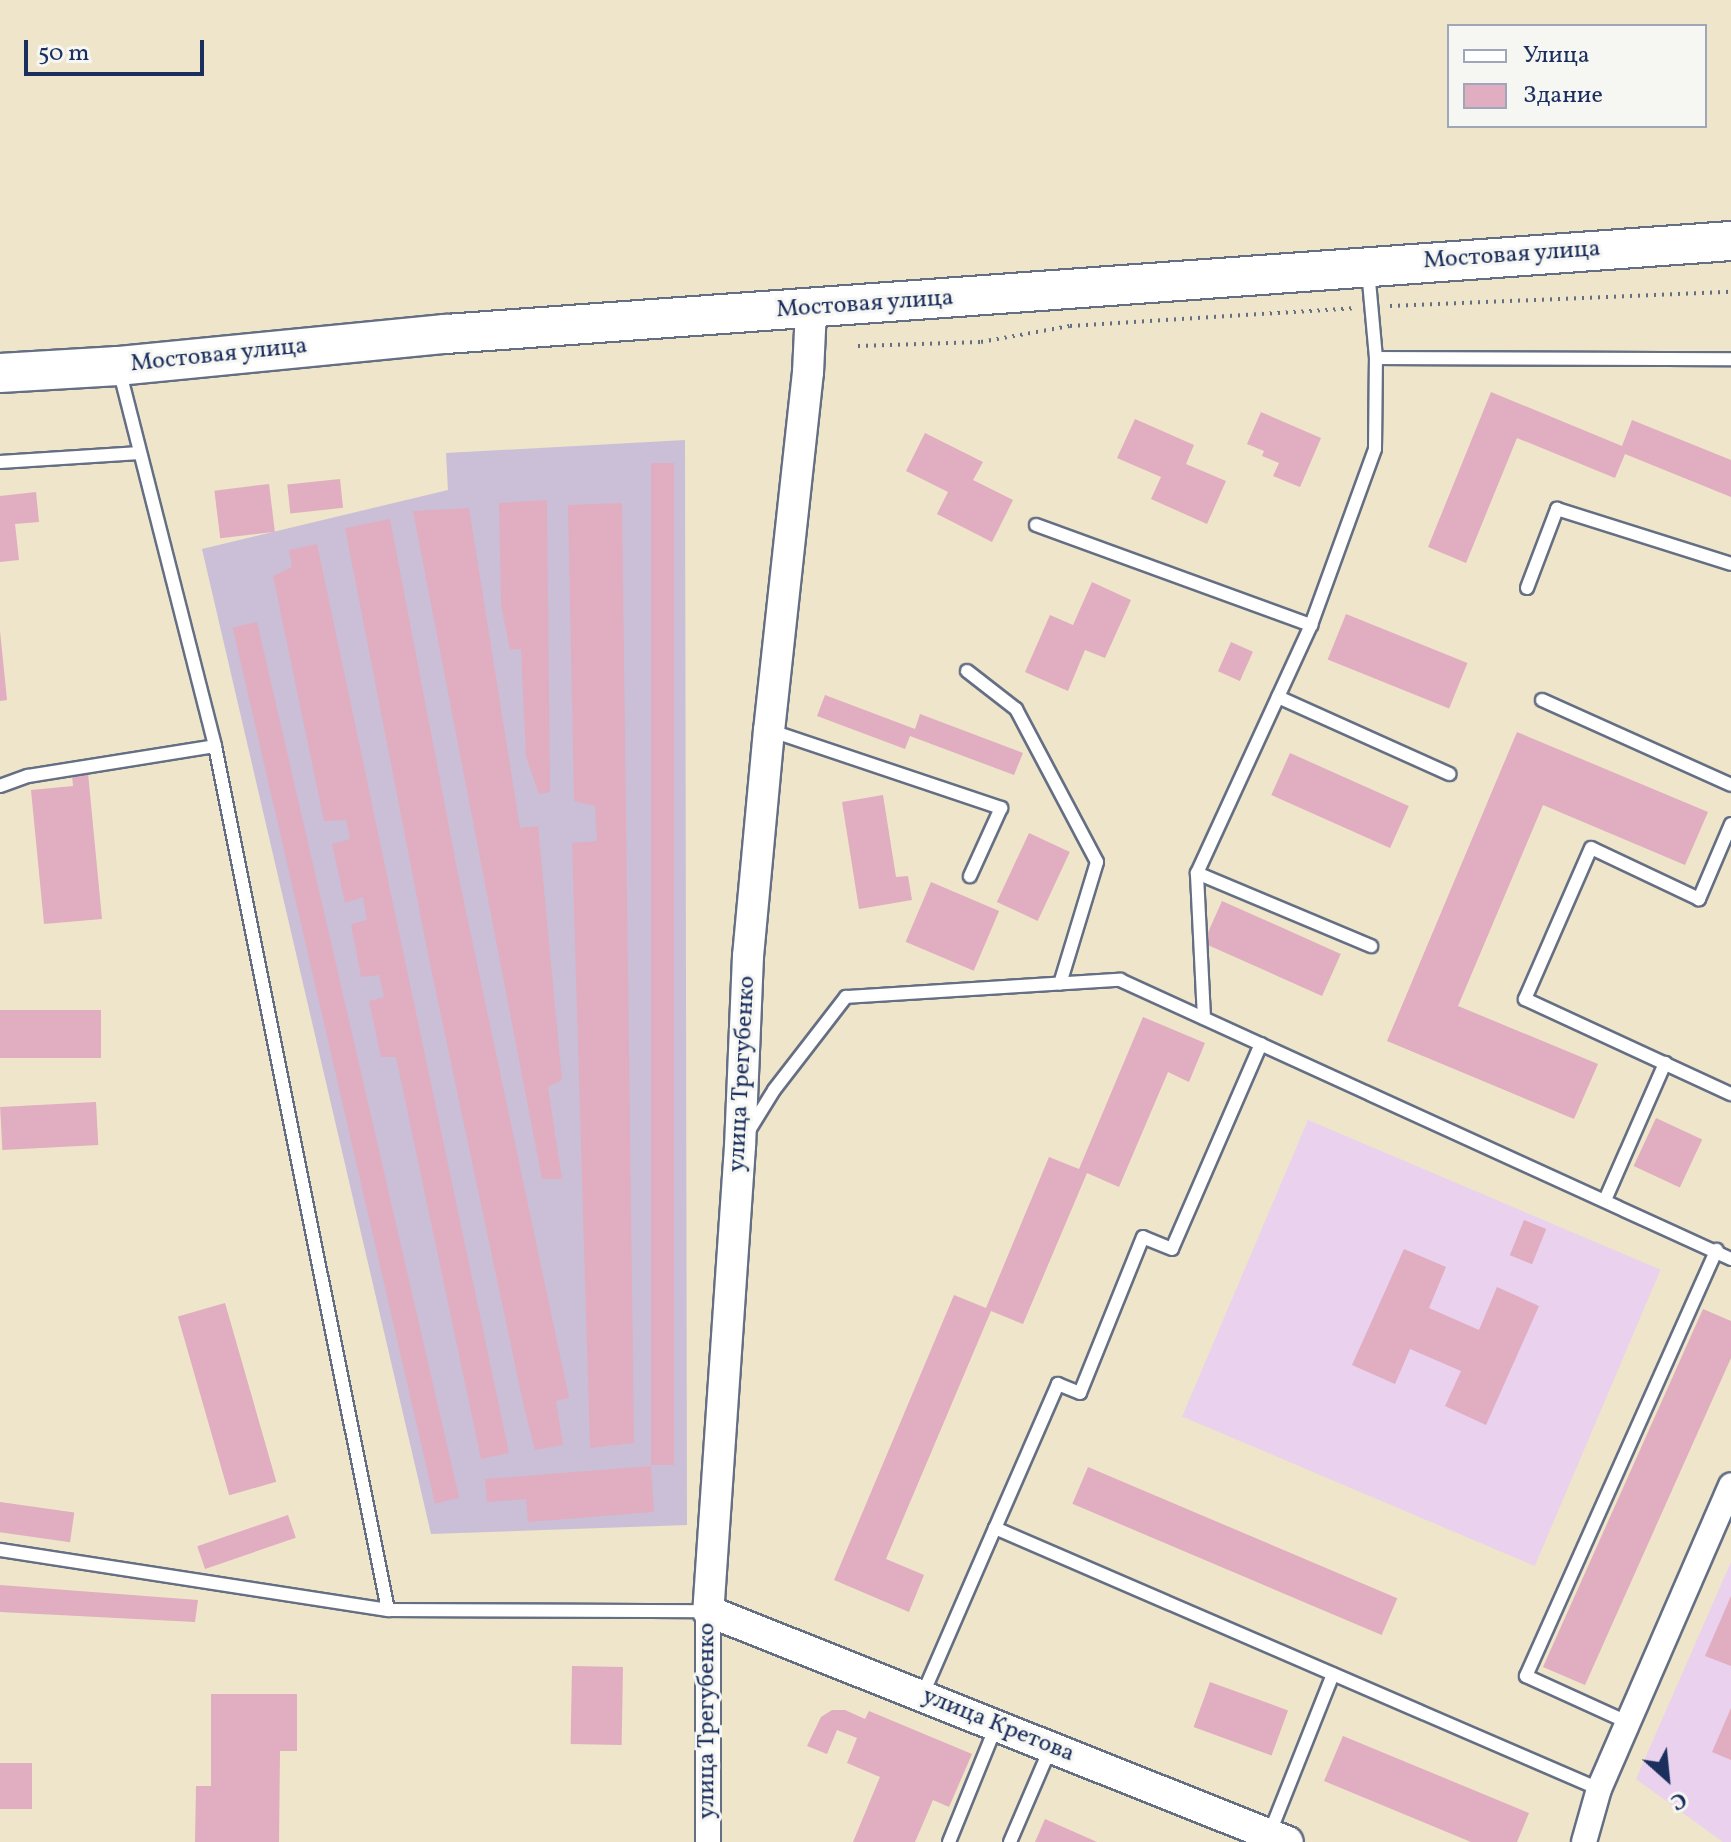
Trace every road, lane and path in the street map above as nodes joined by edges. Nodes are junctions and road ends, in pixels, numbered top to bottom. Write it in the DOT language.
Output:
graph roads {
  1 [pos="1731,241"];
  2 [pos="1367,267"];
  3 [pos="1731,292"];
  4 [pos="1370,306"];
  5 [pos="811,309"];
  6 [pos="858,346"];
  7 [pos="1376,358"];
  8 [pos="1731,359"];
  9 [pos="118,366"];
  10 [pos="0,373"];
  11 [pos="140,453"];
  12 [pos="0,462"];
  13 [pos="1036,525"];
  14 [pos="1731,564"];
  15 [pos="1527,588"];
  16 [pos="1311,625"];
  17 [pos="967,671"];
  18 [pos="1278,697"];
  19 [pos="1542,700"];
  20 [pos="769,730"];
  21 [pos="215,746"];
  22 [pos="1449,774"];
  23 [pos="1731,785"];
  24 [pos="0,786"];
  25 [pos="1731,824"];
  26 [pos="1197,873"];
  27 [pos="970,876"];
  28 [pos="1371,946"];
  29 [pos="1060,984"];
  30 [pos="1204,1018"];
  31 [pos="1261,1044"];
  32 [pos="1665,1063"];
  33 [pos="1731,1094"];
  34 [pos="740,1146"];
  35 [pos="1605,1200"];
  36 [pos="1717,1250"];
  37 [pos="1731,1259"];
  38 [pos="1731,1485"];
  39 [pos="995,1528"];
  40 [pos="0,1550"];
  41 [pos="388,1610"];
  42 [pos="708,1611"];
  43 [pos="1333,1674"];
  44 [pos="922,1696"];
  45 [pos="1627,1722"];
  46 [pos="997,1725"];
  47 [pos="1051,1746"];
  48 [pos="1599,1789"];
  49 [pos="1278,1838"];
  50 [pos="708,1842"];
  51 [pos="949,1842"];
  52 [pos="1010,1842"];
  53 [pos="1584,1842"];
  1 -- 2 [label="main road, Мостовая улица"];
  2 -- 4 [label="lane"];
  2 -- 5 [label="main road, Мостовая улица"];
  3 -- 4 [label="path"];
  4 -- 6 [label="path"];
  4 -- 7 [label="lane"];
  5 -- 9 [label="main road, Мостовая улица"];
  5 -- 20 [label="street, улица Трегубенко"];
  7 -- 8 [label="lane"];
  7 -- 16 [label="lane"];
  9 -- 10 [label="main road, Мостовая улица"];
  9 -- 11 [label="lane"];
  11 -- 12 [label="lane"];
  11 -- 21 [label="lane"];
  13 -- 16 [label="lane"];
  14 -- 15 [label="lane"];
  16 -- 18 [label="lane"];
  17 -- 29 [label="lane"];
  18 -- 22 [label="lane"];
  18 -- 26 [label="lane"];
  19 -- 23 [label="lane"];
  20 -- 27 [label="lane"];
  20 -- 34 [label="street, улица Трегубенко"];
  21 -- 24 [label="lane"];
  21 -- 41 [label="lane"];
  25 -- 32 [label="lane"];
  26 -- 28 [label="lane"];
  26 -- 30 [label="lane"];
  29 -- 30 [label="lane"];
  29 -- 34 [label="lane"];
  30 -- 31 [label="lane"];
  31 -- 35 [label="lane"];
  31 -- 39 [label="lane"];
  32 -- 33 [label="lane"];
  32 -- 35 [label="lane"];
  34 -- 42 [label="street, улица Трегубенко"];
  35 -- 36 [label="lane"];
  36 -- 37 [label="lane"];
  36 -- 45 [label="lane"];
  38 -- 45 [label="street"];
  39 -- 43 [label="lane"];
  39 -- 44 [label="lane"];
  40 -- 41 [label="lane"];
  41 -- 42 [label="lane"];
  42 -- 44 [label="street, улица Кретова"];
  42 -- 50 [label="street, улица Трегубенко"];
  43 -- 48 [label="lane"];
  43 -- 49 [label="lane"];
  44 -- 46 [label="street, улица Кретова"];
  45 -- 48 [label="street"];
  46 -- 47 [label="street, улица Кретова"];
  46 -- 51 [label="lane"];
  47 -- 49 [label="street, улица Кретова"];
  47 -- 52 [label="lane"];
  48 -- 53 [label="street"];
}
